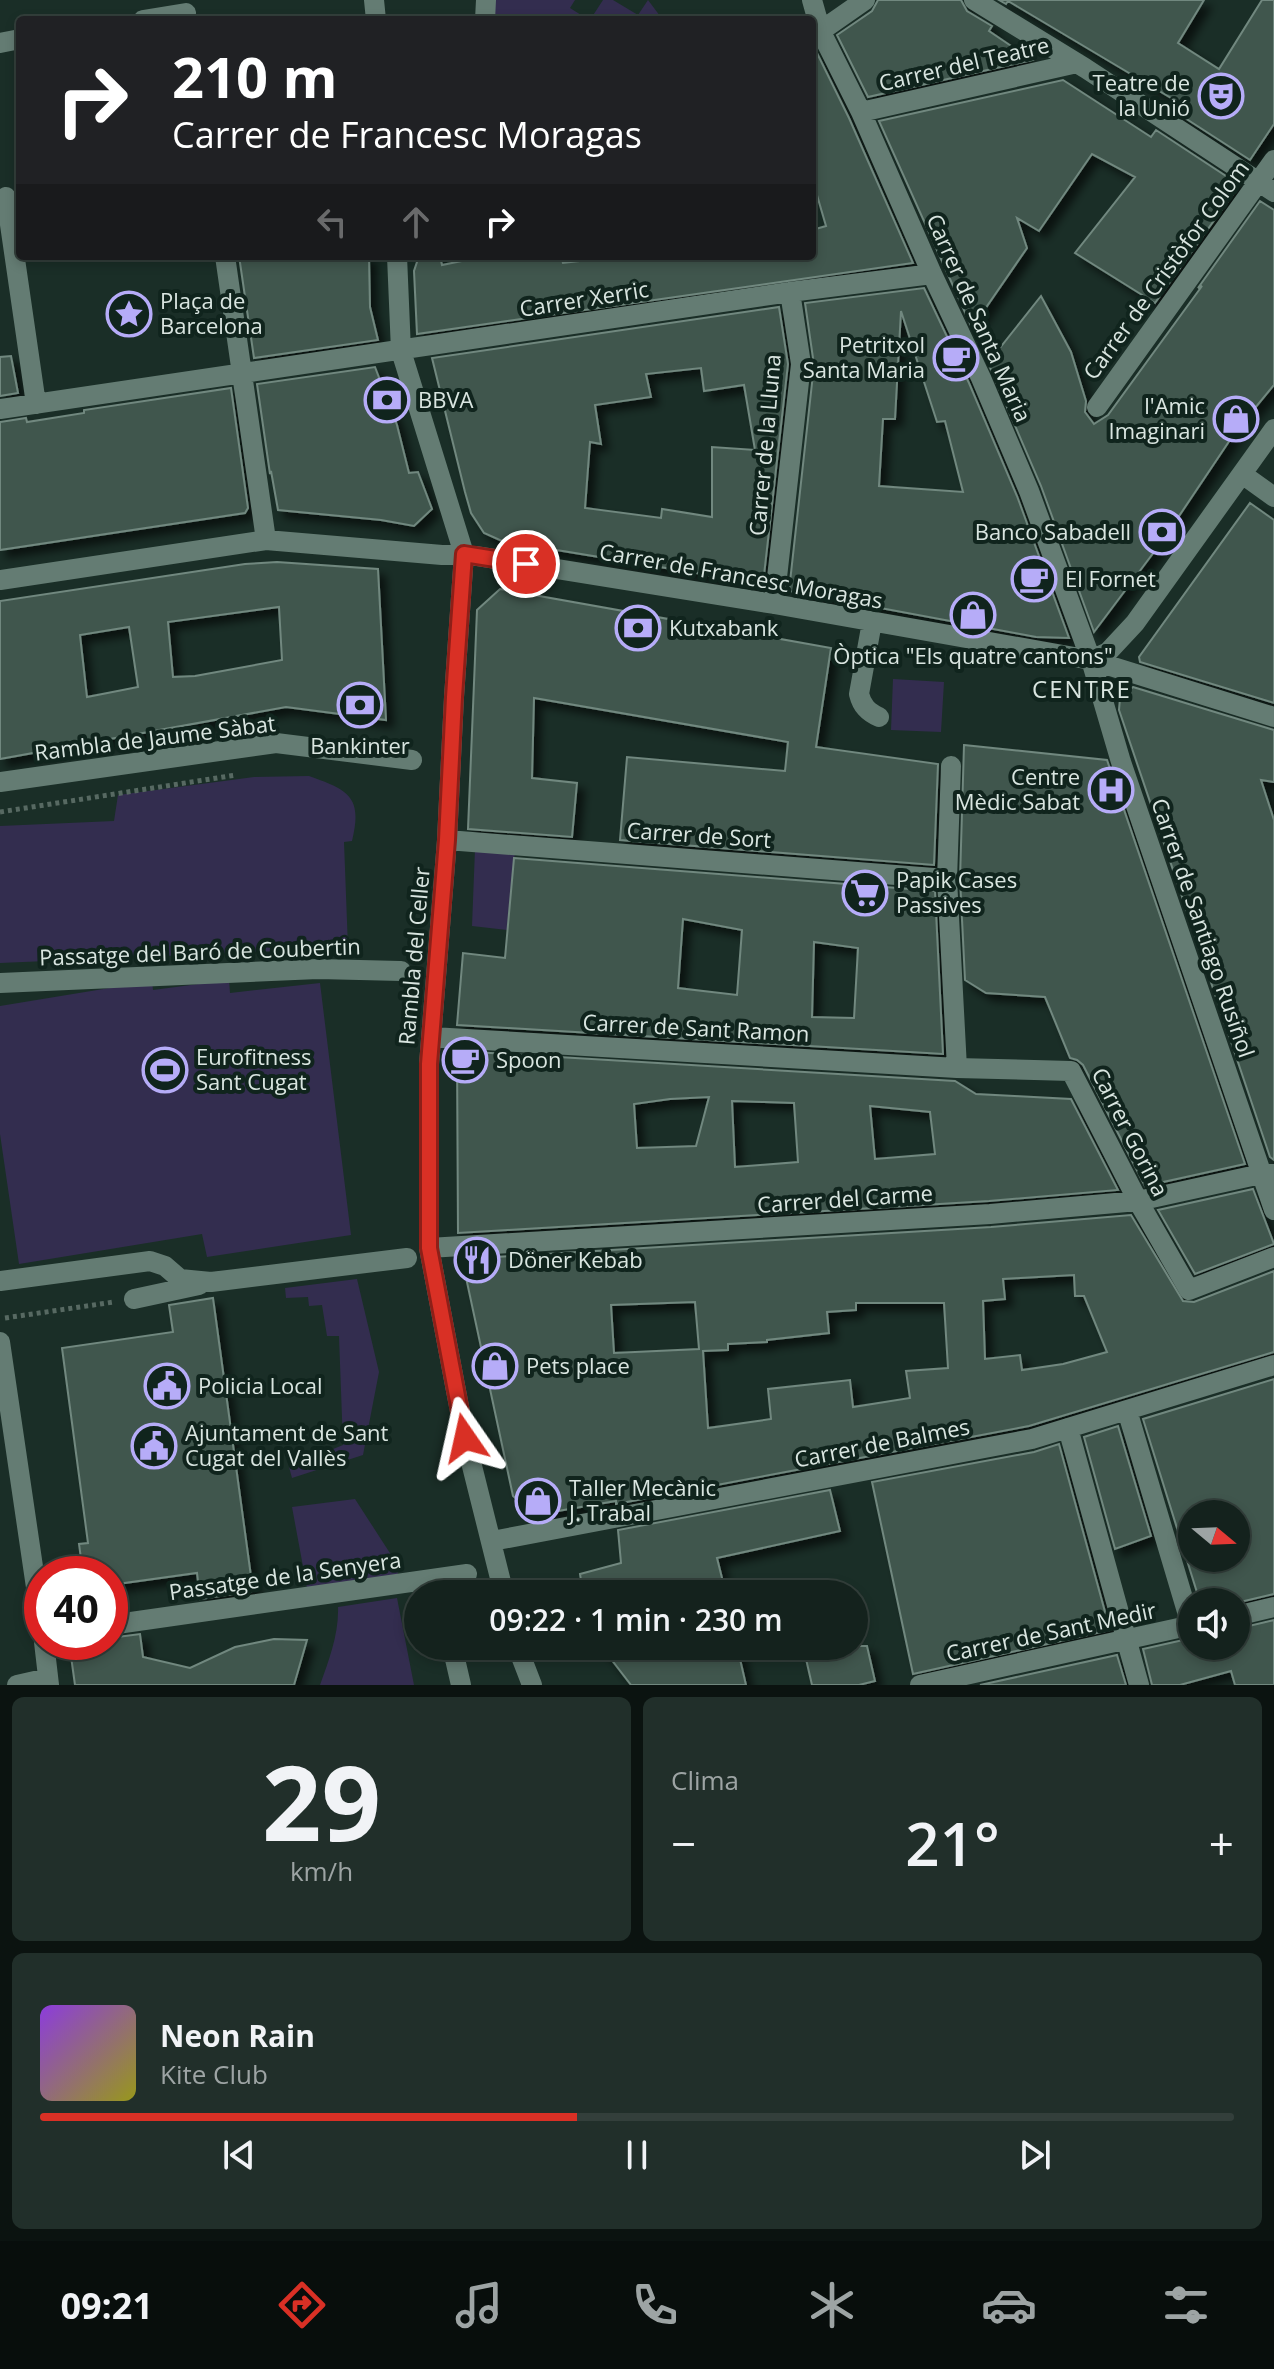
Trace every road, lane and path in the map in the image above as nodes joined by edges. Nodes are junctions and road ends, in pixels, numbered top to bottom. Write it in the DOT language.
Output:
graph roads {
  1 [pos="865,0"];
  2 [pos="974,0"];
  3 [pos="186,11"];
  4 [pos="162,16"];
  5 [pos="816,34"];
  6 [pos="1077,63"];
  7 [pos="861,112"];
  8 [pos="1274,160"];
  9 [pos="1266,188"];
  10 [pos="9,196"];
  11 [pos="16,250"];
  12 [pos="17,260"];
  13 [pos="226,260"];
  14 [pos="397,260"];
  15 [pos="932,274"];
  16 [pos="790,292"];
  17 [pos="401,351"];
  18 [pos="243,371"];
  19 [pos="36,404"];
  20 [pos="1097,407"];
  21 [pos="0,409"];
  22 [pos="1274,429"];
  23 [pos="1242,474"];
  24 [pos="1274,497"];
  25 [pos="450,513"];
  26 [pos="266,540"];
  27 [pos="464,554"];
  28 [pos="442,555"];
  29 [pos="0,580"];
  30 [pos="774,604"];
  31 [pos="872,622"];
  32 [pos="1091,660"];
  33 [pos="879,717"];
  34 [pos="1274,717"];
  35 [pos="412,760"];
  36 [pos="951,766"];
  37 [pos="251,773"];
  38 [pos="0,782"];
  39 [pos="0,812"];
  40 [pos="447,840"];
  41 [pos="947,879"];
  42 [pos="401,971"];
  43 [pos="0,983"];
  44 [pos="432,1037"];
  45 [pos="957,1068"];
  46 [pos="1268,1174"];
  47 [pos="1138,1201"];
  48 [pos="1274,1210"];
  49 [pos="429,1248"];
  50 [pos="1274,1257"];
  51 [pos="407,1258"];
  52 [pos="0,1281"];
  53 [pos="211,1282"];
  54 [pos="134,1299"];
  55 [pos="0,1319"];
  56 [pos="0,1342"];
  57 [pos="1274,1365"];
  58 [pos="1127,1410"];
  59 [pos="1068,1428"];
  60 [pos="492,1541"];
  61 [pos="31,1556"];
  62 [pos="467,1574"];
  63 [pos="501,1580"];
  64 [pos="1181,1588"];
  65 [pos="1274,1607"];
  66 [pos="1250,1613"];
  67 [pos="128,1622"];
  68 [pos="1178,1628"];
  69 [pos="1127,1639"];
  70 [pos="46,1660"];
  71 [pos="455,1660"];
  72 [pos="522,1660"];
  73 [pos="48,1681"];
  74 [pos="17,1685"];
  75 [pos="461,1685"];
  76 [pos="532,1685"];
  77 [pos="920,1685"];
  78 [pos="1139,1685"];
  1 -- 5 [label="street"];
  2 -- 6 [label="street"];
  3 -- 4 [label="street"];
  5 -- 7 [label="street, Carrer de Santa Maria"];
  6 -- 7 [label="street, Carrer del Teatre"];
  6 -- 9 [label="street"];
  7 -- 15 [label="street, Carrer de Santa Maria"];
  8 -- 9 [label="street, Carrer de Cristòfor Colom"];
  9 -- 20 [label="street, Carrer de Cristòfor Colom"];
  10 -- 11 [label="street"];
  12 -- 19 [label="street"];
  13 -- 18 [label="street"];
  14 -- 17 [label="street"];
  15 -- 16 [label="street, Carrer Xerric"];
  15 -- 32 [label="street, Carrer de Santa Maria"];
  16 -- 17 [label="street, Carrer Xerric"];
  16 -- 30 [label="street, Carrer de la Lluna"];
  17 -- 18 [label="street, Carrer Xerric"];
  17 -- 25 [label="street"];
  18 -- 19 [label="street, Carrer Xerric"];
  18 -- 26 [label="street"];
  19 -- 21 [label="street, Carrer Xerric"];
  22 -- 23 [label="street"];
  23 -- 24 [label="street"];
  23 -- 32 [label="street"];
  25 -- 27 [label="street"];
  25 -- 28 [label="street"];
  26 -- 28 [label="street, Carrer de Francesc Moragas"];
  26 -- 29 [label="street, Carrer de Francesc Moragas"];
  27 -- 28 [label="street, Carrer de Francesc Moragas"];
  27 -- 30 [label="street, Carrer de Francesc Moragas"];
  27 -- 40 [label="street, Rambla del Celler"];
  30 -- 31 [label="street, Carrer de Francesc Moragas"];
  31 -- 32 [label="street, Carrer de Francesc Moragas"];
  31 -- 33 [label="street"];
  32 -- 34 [label="street, Carrer de Francesc Moragas"];
  32 -- 46 [label="street, Carrer de Santiago Rusiñol"];
  35 -- 38 [label="street, Rambla de Jaume Sàbat"];
  36 -- 41 [label="street"];
  37 -- 39 [label="path"];
  40 -- 41 [label="street, Carrer de Sort"];
  40 -- 44 [label="street, Rambla del Celler"];
  41 -- 45 [label="street"];
  42 -- 43 [label="street, Passatge del Baró de Coubertin"];
  44 -- 45 [label="street, Carrer de Sant Ramon"];
  44 -- 49 [label="street, Rambla del Celler"];
  45 -- 47 [label="street, Carrer Gorina"];
  46 -- 47 [label="street, Carrer del Carme"];
  46 -- 48 [label="street, Carrer de Santiago Rusiñol"];
  47 -- 49 [label="street, Carrer del Carme"];
  47 -- 50 [label="street, Carrer Gorina"];
  49 -- 60 [label="street, Rambla del Celler"];
  51 -- 53 [label="street"];
  52 -- 53 [label="street"];
  53 -- 54 [label="street"];
  54 -- 55 [label="path"];
  56 -- 61 [label="street"];
  57 -- 58 [label="street, Carrer de Balmes"];
  58 -- 59 [label="street, Carrer de Balmes"];
  58 -- 64 [label="street"];
  59 -- 60 [label="street, Carrer de Balmes"];
  59 -- 69 [label="street"];
  60 -- 63 [label="street, Rambla del Celler"];
  62 -- 67 [label="street, Passatge de la Senyera"];
  65 -- 66 [label="street"];
  68 -- 69 [label="street, Carrer de Sant Medir"];
  69 -- 77 [label="street, Carrer de Sant Medir"];
  69 -- 78 [label="street"];
  70 -- 73 [label="street"];
  71 -- 75 [label="street"];
  72 -- 76 [label="street"];
  73 -- 74 [label="street"];
}
